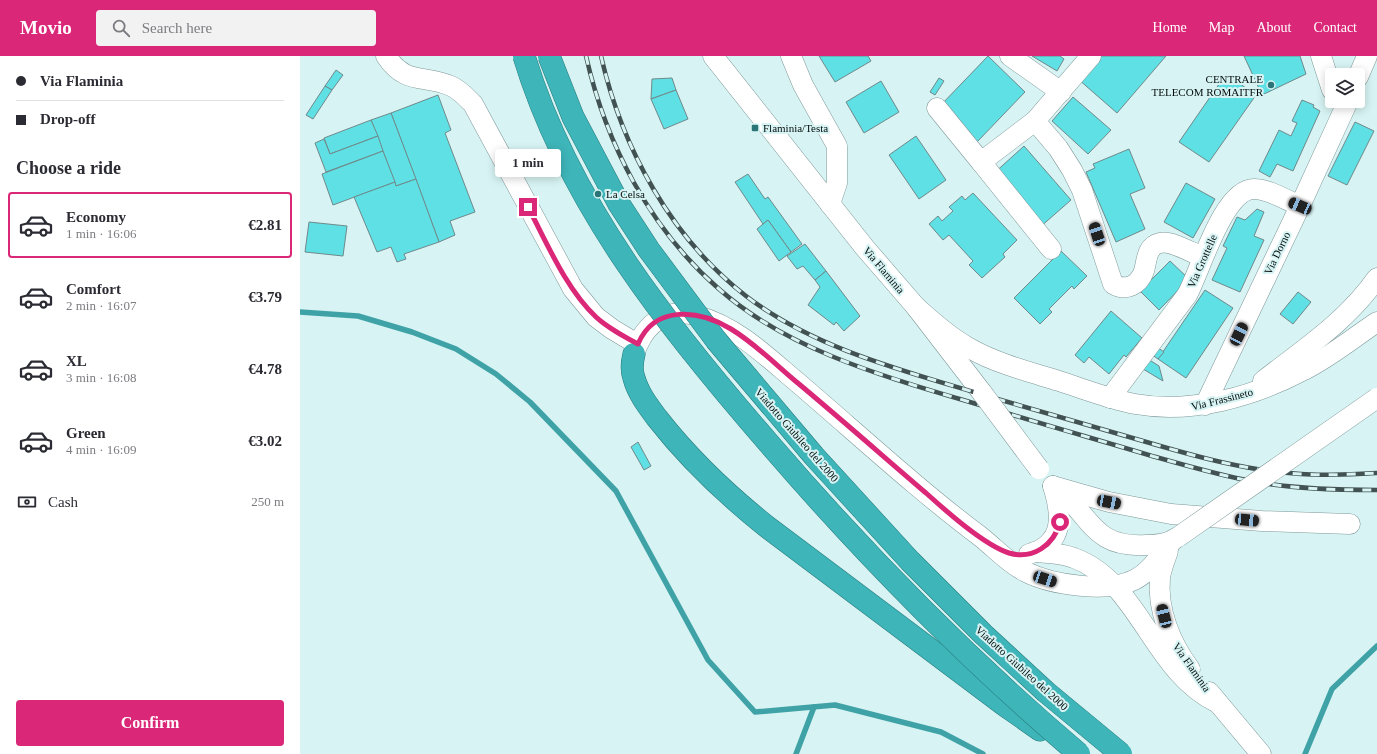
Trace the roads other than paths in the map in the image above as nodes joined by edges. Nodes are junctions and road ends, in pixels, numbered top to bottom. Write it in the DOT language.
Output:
graph roads {
  1 [pos="386,56"];
  2 [pos="524,56"];
  3 [pos="549,56"];
  4 [pos="713,56"];
  5 [pos="792,56"];
  6 [pos="1010,56"];
  7 [pos="1091,56"];
  8 [pos="1321,56"];
  9 [pos="1367,56"];
  10 [pos="1325,68"];
  11 [pos="1362,68"];
  12 [pos="1061,92"];
  13 [pos="937,108"];
  14 [pos="1340,108"];
  15 [pos="1035,121"];
  16 [pos="981,162"];
  17 [pos="830,204"];
  18 [pos="1300,206"];
  19 [pos="1051,249"];
  20 [pos="1204,257"];
  21 [pos="1377,278"];
  22 [pos="916,307"];
  23 [pos="1377,322"];
  24 [pos="636,349"];
  25 [pos="1006,364"];
  26 [pos="983,394"];
  27 [pos="1244,394"];
  28 [pos="1110,398"];
  29 [pos="1377,398"];
  30 [pos="1205,405"];
  31 [pos="1053,486"];
  32 [pos="1350,524"];
  33 [pos="1174,539"];
  34 [pos="991,544"];
  35 [pos="1035,552"];
  36 [pos="1114,585"];
  37 [pos="1218,703"];
  38 [pos="1076,754"];
  39 [pos="1079,754"];
  40 [pos="1121,754"];
  41 [pos="1261,754"];
  1 -- 24 [label="street"];
  2 -- 39 [label="highway, bridge"];
  3 -- 40 [label="highway, Viadotto Giubileo del 2000, bridge"];
  4 -- 17 [label="street, Via Flaminia"];
  5 -- 17 [label="street"];
  6 -- 12 [label="street"];
  7 -- 12 [label="street"];
  8 -- 10 [label="street"];
  9 -- 11 [label="street"];
  12 -- 15 [label="street"];
  13 -- 16 [label="street"];
  14 -- 18 [label="street, Via Dorno"];
  15 -- 16 [label="street"];
  15 -- 20 [label="street"];
  16 -- 19 [label="street"];
  17 -- 22 [label="street, Via Flaminia"];
  18 -- 20 [label="street, Via Grottelle"];
  18 -- 30 [label="street, Via Dorno"];
  20 -- 28 [label="street, Via Grottelle"];
  21 -- 27 [label="street"];
  22 -- 25 [label="street, Via Frassineto"];
  22 -- 26 [label="street, Via Flaminia"];
  23 -- 27 [label="street, Via Frassineto"];
  24 -- 34 [label="street"];
  24 -- 38 [label="highway"];
  25 -- 26 [label="street"];
  25 -- 28 [label="street, Via Frassineto"];
  26 -- 31 [label="street, Via Flaminia, bridge"];
  27 -- 30 [label="street, Via Frassineto"];
  28 -- 30 [label="street, Via Frassineto"];
  29 -- 33 [label="street, bridge"];
  31 -- 32 [label="street"];
  31 -- 33 [label="street, Via Flaminia"];
  31 -- 35 [label="street, Via Flaminia"];
  33 -- 36 [label="street"];
  33 -- 37 [label="street, Via Flaminia"];
  34 -- 35 [label="street"];
  34 -- 36 [label="street"];
  35 -- 36 [label="street"];
  36 -- 37 [label="street"];
  37 -- 41 [label="street, Via Flaminia"];
}
